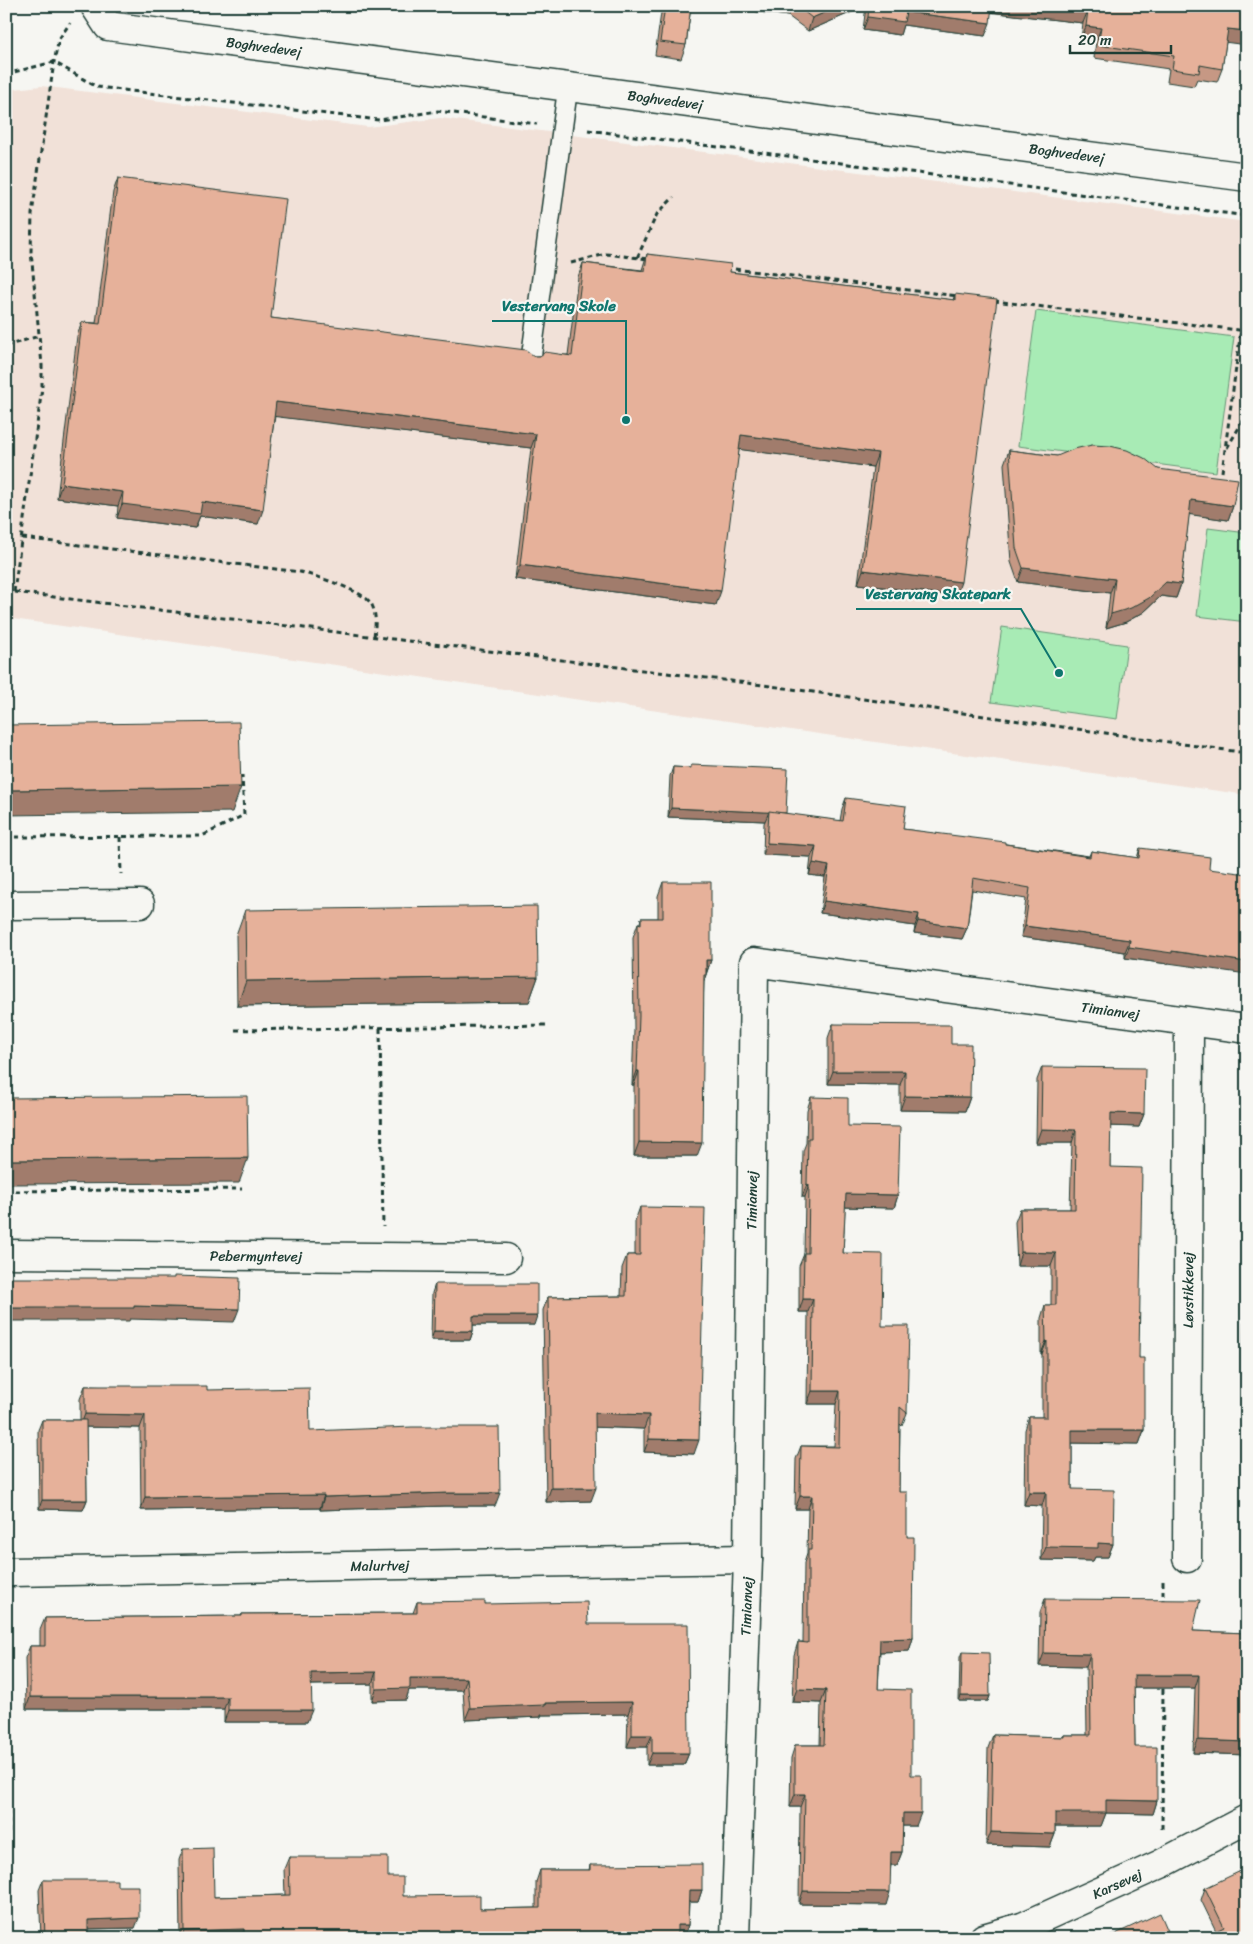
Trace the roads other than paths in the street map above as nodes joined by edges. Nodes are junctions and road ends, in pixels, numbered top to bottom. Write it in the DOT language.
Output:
graph roads {
  1 [pos="84,13"];
  2 [pos="568,86"];
  3 [pos="1247,177"];
  4 [pos="531,358"];
  5 [pos="140,904"];
  6 [pos="6,906"];
  7 [pos="1189,1022"];
  8 [pos="1247,1030"];
  9 [pos="6,1254"];
  10 [pos="506,1258"];
  11 [pos="1187,1558"];
  12 [pos="748,1559"];
  13 [pos="11,1572"];
  14 [pos="1247,1820"];
  15 [pos="735,1938"];
  16 [pos="984,1938"];
  1 -- 2 [label="street, Boghvedevej"];
  2 -- 3 [label="street, Boghvedevej"];
  2 -- 4 [label="lane"];
  5 -- 6 [label="street"];
  7 -- 8 [label="street, Timianvej"];
  7 -- 11 [label="street, Løvstikkevej"];
  7 -- 12 [label="street, Timianvej"];
  9 -- 10 [label="street, Pebermyntevej"];
  12 -- 13 [label="street, Malurtvej"];
  12 -- 15 [label="street, Timianvej"];
  14 -- 16 [label="street, Karsevej"];
}
